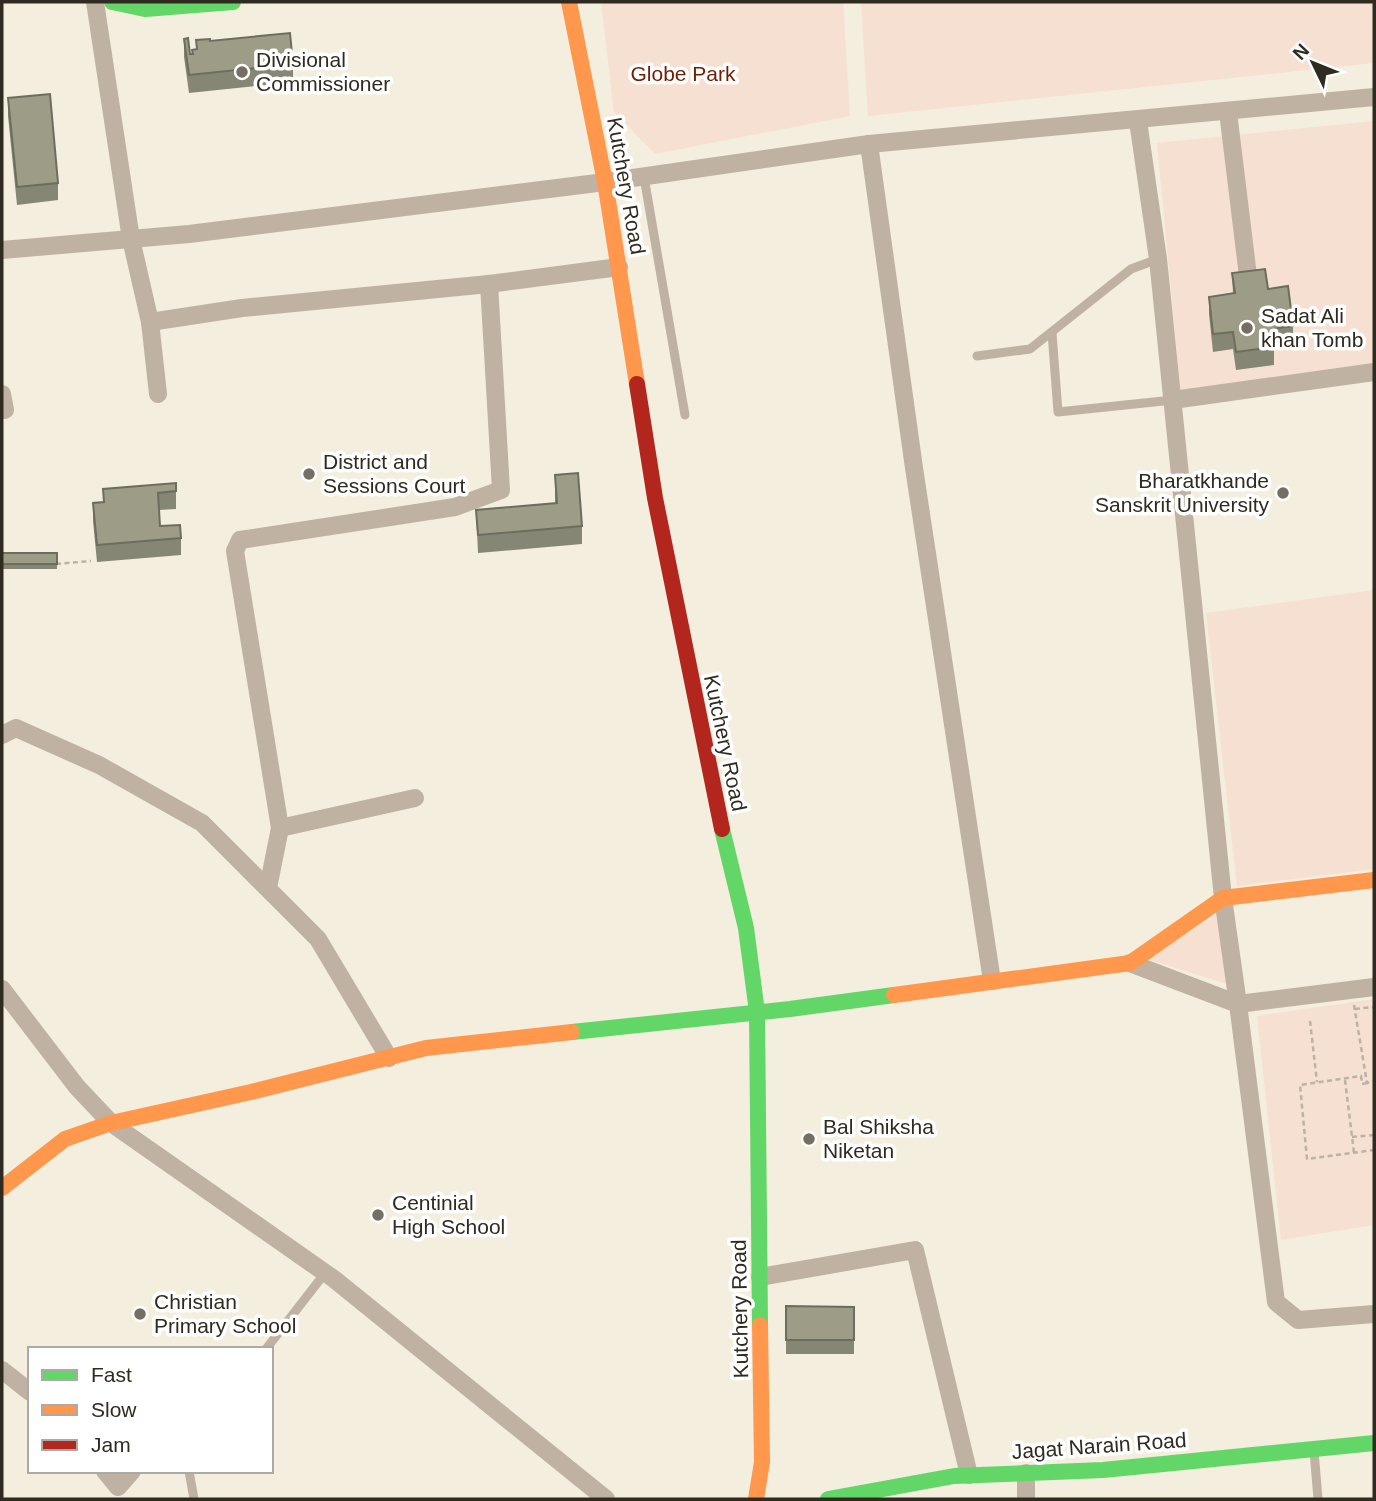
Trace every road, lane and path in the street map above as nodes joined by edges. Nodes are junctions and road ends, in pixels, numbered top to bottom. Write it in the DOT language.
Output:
graph roads {
  1 [pos="95,2"];
  2 [pos="112,2"];
  3 [pos="233,2"];
  4 [pos="569,2"];
  5 [pos="1374,97"];
  6 [pos="1228,111"];
  7 [pos="1138,121"];
  8 [pos="869,144"];
  9 [pos="644,177"];
  10 [pos="606,182"];
  11 [pos="131,239"];
  12 [pos="2,250"];
  13 [pos="1158,259"];
  14 [pos="619,267"];
  15 [pos="1248,275"];
  16 [pos="488,284"];
  17 [pos="150,322"];
  18 [pos="1052,332"];
  19 [pos="977,356"];
  20 [pos="1374,372"];
  21 [pos="158,394"];
  22 [pos="1173,400"];
  23 [pos="685,415"];
  24 [pos="91,561"];
  25 [pos="50,564"];
  26 [pos="2,735"];
  27 [pos="415,798"];
  28 [pos="280,828"];
  29 [pos="1374,880"];
  30 [pos="268,888"];
  31 [pos="1223,898"];
  32 [pos="1130,963"];
  33 [pos="992,981"];
  34 [pos="1374,987"];
  35 [pos="2,989"];
  36 [pos="1353,1002"];
  37 [pos="1238,1004"];
  38 [pos="1374,1007"];
  39 [pos="1355,1009"];
  40 [pos="757,1012"];
  41 [pos="1310,1021"];
  42 [pos="389,1058"];
  43 [pos="1345,1079"];
  44 [pos="1374,1081"];
  45 [pos="1317,1082"];
  46 [pos="1367,1083"];
  47 [pos="111,1123"];
  48 [pos="1374,1135"];
  49 [pos="1352,1137"];
  50 [pos="1374,1150"];
  51 [pos="1354,1153"];
  52 [pos="2,1188"];
  53 [pos="325,1273"];
  54 [pos="760,1277"];
  55 [pos="1374,1314"];
  56 [pos="268,1347"];
  57 [pos="2,1370"];
  58 [pos="28,1390"];
  59 [pos="1374,1443"];
  60 [pos="1314,1449"];
  61 [pos="107,1473"];
  62 [pos="130,1473"];
  63 [pos="189,1473"];
  64 [pos="1027,1473"];
  65 [pos="969,1475"];
  66 [pos="194,1499"];
  67 [pos="606,1499"];
  68 [pos="756,1499"];
  69 [pos="828,1499"];
  70 [pos="1027,1499"];
  71 [pos="1318,1499"];
  1 -- 11 [label="street"];
  2 -- 3 [label="street"];
  4 -- 10 [label="street, Kutchery Road"];
  5 -- 6 [label="street"];
  6 -- 7 [label="street"];
  6 -- 15 [label="street"];
  7 -- 8 [label="street"];
  7 -- 13 [label="street"];
  8 -- 9 [label="street"];
  8 -- 33 [label="street"];
  9 -- 10 [label="street"];
  9 -- 23 [label="lane"];
  10 -- 11 [label="street"];
  10 -- 14 [label="street, Kutchery Road"];
  11 -- 12 [label="street"];
  11 -- 17 [label="street"];
  13 -- 18 [label="lane"];
  13 -- 22 [label="street"];
  14 -- 16 [label="street"];
  14 -- 40 [label="street, Kutchery Road"];
  16 -- 17 [label="street"];
  16 -- 28 [label="street"];
  17 -- 21 [label="street"];
  18 -- 19 [label="lane"];
  18 -- 22 [label="lane"];
  20 -- 22 [label="street"];
  22 -- 31 [label="street"];
  24 -- 25 [label="path"];
  26 -- 30 [label="street"];
  27 -- 28 [label="street"];
  28 -- 30 [label="street"];
  29 -- 31 [label="street"];
  30 -- 42 [label="street"];
  31 -- 32 [label="street"];
  31 -- 37 [label="street"];
  32 -- 33 [label="street"];
  32 -- 37 [label="street"];
  33 -- 40 [label="street"];
  34 -- 37 [label="street"];
  35 -- 47 [label="street"];
  36 -- 39 [label="path"];
  37 -- 55 [label="street"];
  38 -- 39 [label="path"];
  39 -- 46 [label="path"];
  40 -- 42 [label="street"];
  40 -- 54 [label="street, Kutchery Road"];
  41 -- 45 [label="path"];
  42 -- 47 [label="street"];
  43 -- 45 [label="path"];
  43 -- 46 [label="path"];
  43 -- 49 [label="path"];
  44 -- 46 [label="path"];
  45 -- 51 [label="path"];
  47 -- 52 [label="street"];
  47 -- 53 [label="street"];
  48 -- 49 [label="path"];
  49 -- 51 [label="path"];
  50 -- 51 [label="path"];
  53 -- 56 [label="lane"];
  53 -- 67 [label="street"];
  54 -- 65 [label="street"];
  54 -- 68 [label="street, Kutchery Road"];
  57 -- 58 [label="street"];
  59 -- 60 [label="street, Jagat Narain Road"];
  60 -- 64 [label="street, Jagat Narain Road"];
  60 -- 71 [label="lane"];
  61 -- 62 [label="street"];
  63 -- 66 [label="lane"];
  64 -- 65 [label="street, Jagat Narain Road"];
  64 -- 70 [label="street"];
  65 -- 69 [label="street, Jagat Narain Road"];
}
